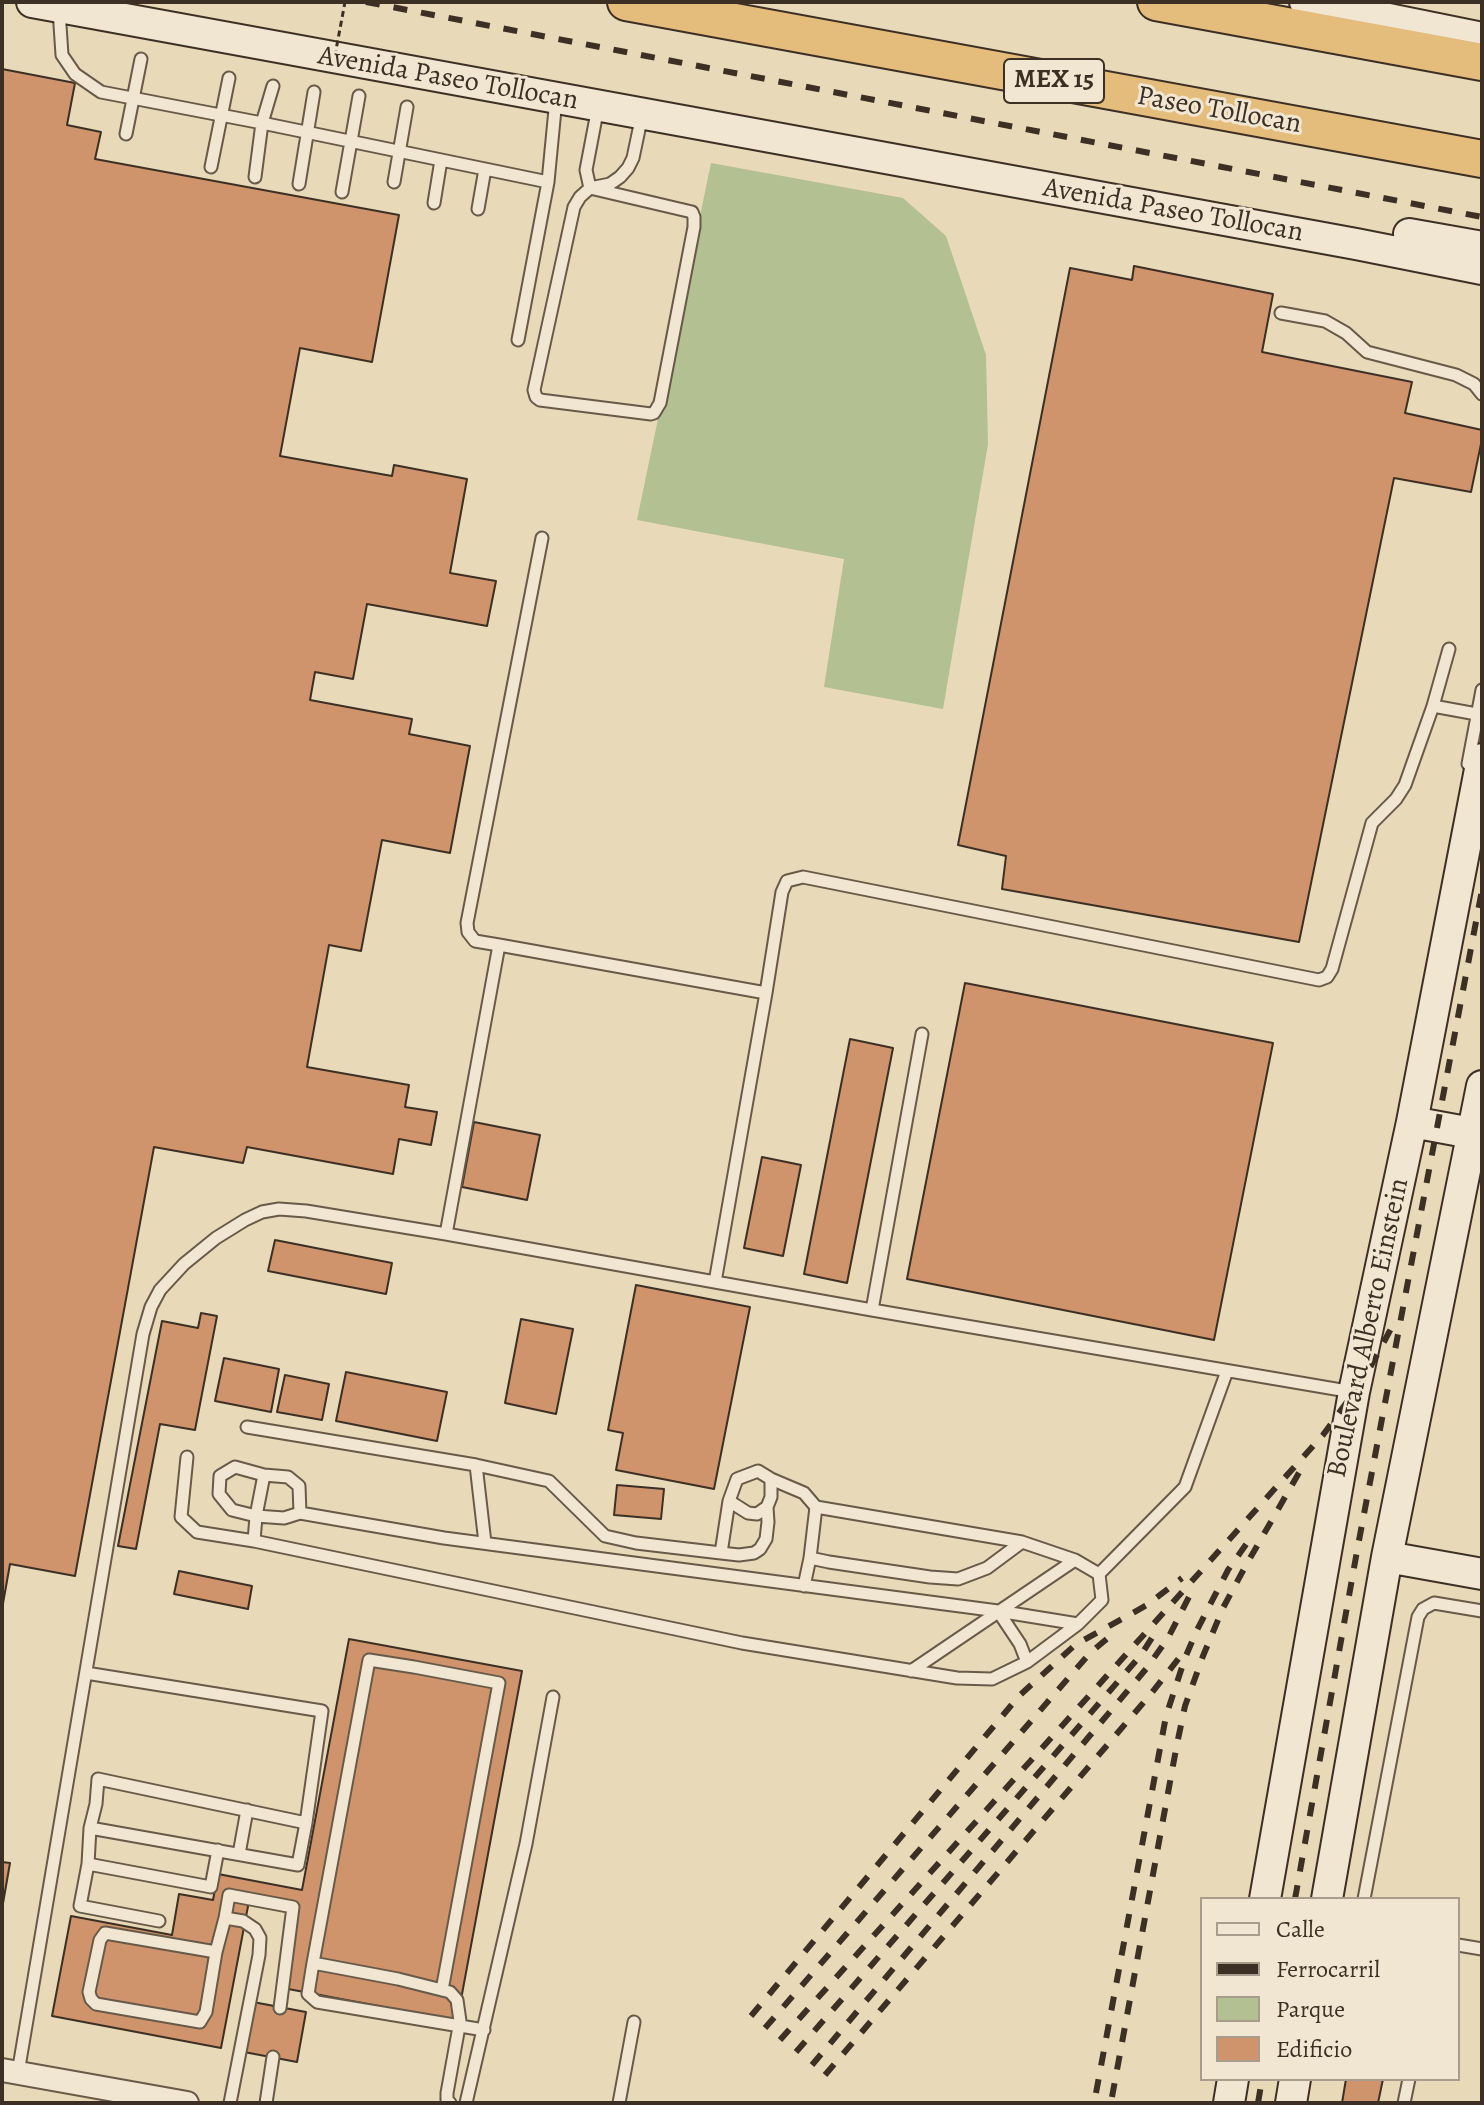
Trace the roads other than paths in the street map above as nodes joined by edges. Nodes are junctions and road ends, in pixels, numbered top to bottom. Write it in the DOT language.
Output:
graph roads {
  1 [pos="626,2"];
  2 [pos="1156,2"];
  3 [pos="1305,2"];
  4 [pos="46,4"];
  5 [pos="1482,38"];
  6 [pos="141,59"];
  7 [pos="1482,62"];
  8 [pos="229,78"];
  9 [pos="273,86"];
  10 [pos="314,92"];
  11 [pos="359,96"];
  12 [pos="134,98"];
  13 [pos="556,98"];
  14 [pos="598,106"];
  15 [pos="407,107"];
  16 [pos="642,114"];
  17 [pos="220,115"];
  18 [pos="262,123"];
  19 [pos="308,132"];
  20 [pos="126,134"];
  21 [pos="350,141"];
  22 [pos="399,151"];
  23 [pos="865,155"];
  24 [pos="1482,159"];
  25 [pos="441,160"];
  26 [pos="211,167"];
  27 [pos="485,169"];
  28 [pos="255,177"];
  29 [pos="394,182"];
  30 [pos="548,182"];
  31 [pos="299,184"];
  32 [pos="590,188"];
  33 [pos="342,192"];
  34 [pos="434,203"];
  35 [pos="478,209"];
  36 [pos="1482,247"];
  37 [pos="1482,269"];
  38 [pos="1281,313"];
  39 [pos="518,340"];
  40 [pos="1482,394"];
  41 [pos="542,538"];
  42 [pos="1449,649"];
  43 [pos="1482,690"];
  44 [pos="1433,706"];
  45 [pos="1480,715"];
  46 [pos="1474,768"];
  47 [pos="499,945"];
  48 [pos="766,993"];
  49 [pos="1421,1009"];
  50 [pos="922,1034"];
  51 [pos="1482,1086"];
  52 [pos="1412,1122"];
  53 [pos="1477,1134"];
  54 [pos="446,1234"];
  55 [pos="715,1282"];
  56 [pos="872,1310"];
  57 [pos="1227,1371"];
  58 [pos="1354,1392"];
  59 [pos="247,1427"];
  60 [pos="187,1457"];
  61 [pos="476,1465"];
  62 [pos="264,1475"];
  63 [pos="771,1479"];
  64 [pos="729,1501"];
  65 [pos="767,1507"];
  66 [pos="816,1507"];
  67 [pos="300,1513"];
  68 [pos="256,1516"];
  69 [pos="254,1541"];
  70 [pos="1022,1542"];
  71 [pos="485,1543"];
  72 [pos="721,1553"];
  73 [pos="1387,1557"];
  74 [pos="810,1558"];
  75 [pos="1075,1560"];
  76 [pos="1099,1574"];
  77 [pos="1482,1574"];
  78 [pos="804,1586"];
  79 [pos="998,1611"];
  80 [pos="1482,1611"];
  81 [pos="1078,1624"];
  82 [pos="1027,1662"];
  83 [pos="911,1671"];
  84 [pos="86,1673"];
  85 [pos="553,1697"];
  86 [pos="247,1810"];
  87 [pos="306,1823"];
  88 [pos="90,1828"];
  89 [pos="218,1850"];
  90 [pos="239,1854"];
  91 [pos="88,1864"];
  92 [pos="1265,1897"];
  93 [pos="1327,1897"];
  94 [pos="1364,1897"];
  95 [pos="225,1918"];
  96 [pos="159,1921"];
  97 [pos="1460,1945"];
  98 [pos="1482,1949"];
  99 [pos="216,1952"];
  100 [pos="313,1963"];
  101 [pos="442,1990"];
  102 [pos="280,2008"];
  103 [pos="634,2022"];
  104 [pos="484,2030"];
  105 [pos="273,2057"];
  106 [pos="10,2072"];
  107 [pos="1233,2081"];
  108 [pos="1295,2081"];
  109 [pos="1409,2081"];
  110 [pos="187,2103"];
  111 [pos="230,2103"];
  112 [pos="266,2103"];
  113 [pos="450,2103"];
  114 [pos="466,2103"];
  115 [pos="619,2103"];
  116 [pos="1229,2103"];
  117 [pos="1291,2103"];
  118 [pos="1404,2103"];
  1 -- 24 [label="highway, Paseo Tollocan / MEX 15"];
  2 -- 7 [label="highway"];
  3 -- 5 [label="main road"];
  4 -- 12 [label="lane"];
  4 -- 13 [label="main road, Avenida Paseo Tollocan"];
  6 -- 12 [label="lane"];
  8 -- 17 [label="lane"];
  9 -- 18 [label="lane"];
  10 -- 19 [label="lane"];
  11 -- 21 [label="lane"];
  12 -- 17 [label="lane"];
  12 -- 20 [label="lane"];
  13 -- 14 [label="main road, Avenida Paseo Tollocan"];
  13 -- 30 [label="lane"];
  14 -- 16 [label="main road, Avenida Paseo Tollocan"];
  14 -- 32 [label="lane"];
  15 -- 22 [label="lane"];
  16 -- 23 [label="main road, Avenida Paseo Tollocan"];
  16 -- 32 [label="lane"];
  17 -- 18 [label="lane"];
  17 -- 26 [label="lane"];
  18 -- 19 [label="lane"];
  18 -- 28 [label="lane"];
  19 -- 21 [label="lane"];
  19 -- 31 [label="lane"];
  21 -- 22 [label="lane"];
  21 -- 33 [label="lane"];
  22 -- 25 [label="lane"];
  22 -- 29 [label="lane"];
  23 -- 36 [label="main road, Avenida Paseo Tollocan"];
  23 -- 37 [label="main road, Avenida Paseo Tollocan"];
  25 -- 27 [label="lane"];
  25 -- 34 [label="lane"];
  27 -- 30 [label="lane"];
  27 -- 35 [label="lane"];
  30 -- 39 [label="lane"];
  32 -- 32 [label="lane"];
  38 -- 40 [label="lane"];
  41 -- 47 [label="lane"];
  42 -- 44 [label="lane"];
  43 -- 45 [label="lane"];
  44 -- 45 [label="lane"];
  44 -- 48 [label="lane"];
  45 -- 46 [label="lane"];
  46 -- 52 [label="main road, Boulevard Alberto Einstein"];
  47 -- 48 [label="lane"];
  47 -- 54 [label="lane"];
  48 -- 55 [label="lane"];
  49 -- 52 [label="lane"];
  50 -- 56 [label="lane"];
  51 -- 53 [label="main road"];
  52 -- 53 [label="main road"];
  52 -- 58 [label="main road, Boulevard Alberto Einstein"];
  53 -- 73 [label="main road"];
  54 -- 55 [label="lane"];
  54 -- 84 [label="lane"];
  55 -- 56 [label="lane"];
  56 -- 57 [label="lane"];
  57 -- 58 [label="lane"];
  57 -- 76 [label="lane"];
  58 -- 92 [label="main road, Boulevard Alberto Einstein"];
  59 -- 61 [label="lane"];
  60 -- 69 [label="lane"];
  61 -- 71 [label="lane"];
  61 -- 72 [label="lane"];
  62 -- 67 [label="lane"];
  62 -- 68 [label="lane"];
  62 -- 68 [label="lane"];
  63 -- 64 [label="lane"];
  63 -- 65 [label="lane"];
  63 -- 66 [label="lane"];
  64 -- 65 [label="lane"];
  64 -- 72 [label="lane"];
  65 -- 72 [label="lane"];
  66 -- 70 [label="lane"];
  66 -- 74 [label="lane"];
  67 -- 68 [label="lane"];
  67 -- 71 [label="lane"];
  68 -- 69 [label="lane"];
  69 -- 83 [label="lane"];
  70 -- 74 [label="lane"];
  70 -- 75 [label="lane"];
  71 -- 78 [label="lane"];
  73 -- 77 [label="main road"];
  73 -- 93 [label="main road"];
  74 -- 78 [label="lane"];
  75 -- 76 [label="lane"];
  75 -- 79 [label="lane"];
  76 -- 81 [label="lane"];
  78 -- 79 [label="lane"];
  79 -- 81 [label="lane"];
  79 -- 82 [label="lane"];
  79 -- 83 [label="lane"];
  80 -- 94 [label="lane"];
  81 -- 82 [label="lane"];
  82 -- 83 [label="lane"];
  84 -- 87 [label="lane"];
  84 -- 106 [label="lane"];
  85 -- 104 [label="lane"];
  86 -- 87 [label="lane"];
  86 -- 88 [label="lane"];
  86 -- 90 [label="lane"];
  87 -- 90 [label="lane"];
  88 -- 89 [label="lane"];
  88 -- 91 [label="lane"];
  89 -- 90 [label="lane"];
  89 -- 91 [label="lane"];
  91 -- 96 [label="lane"];
  95 -- 99 [label="lane"];
  95 -- 102 [label="lane"];
  95 -- 111 [label="lane"];
  97 -- 98 [label="lane"];
  99 -- 99 [label="lane"];
  100 -- 101 [label="lane"];
  100 -- 101 [label="lane"];
  100 -- 104 [label="lane"];
  101 -- 113 [label="lane"];
  103 -- 115 [label="lane"];
  104 -- 114 [label="lane"];
  105 -- 112 [label="lane"];
  106 -- 110 [label="street"];
  107 -- 116 [label="main road"];
  108 -- 117 [label="main road"];
  109 -- 118 [label="lane"];
}
